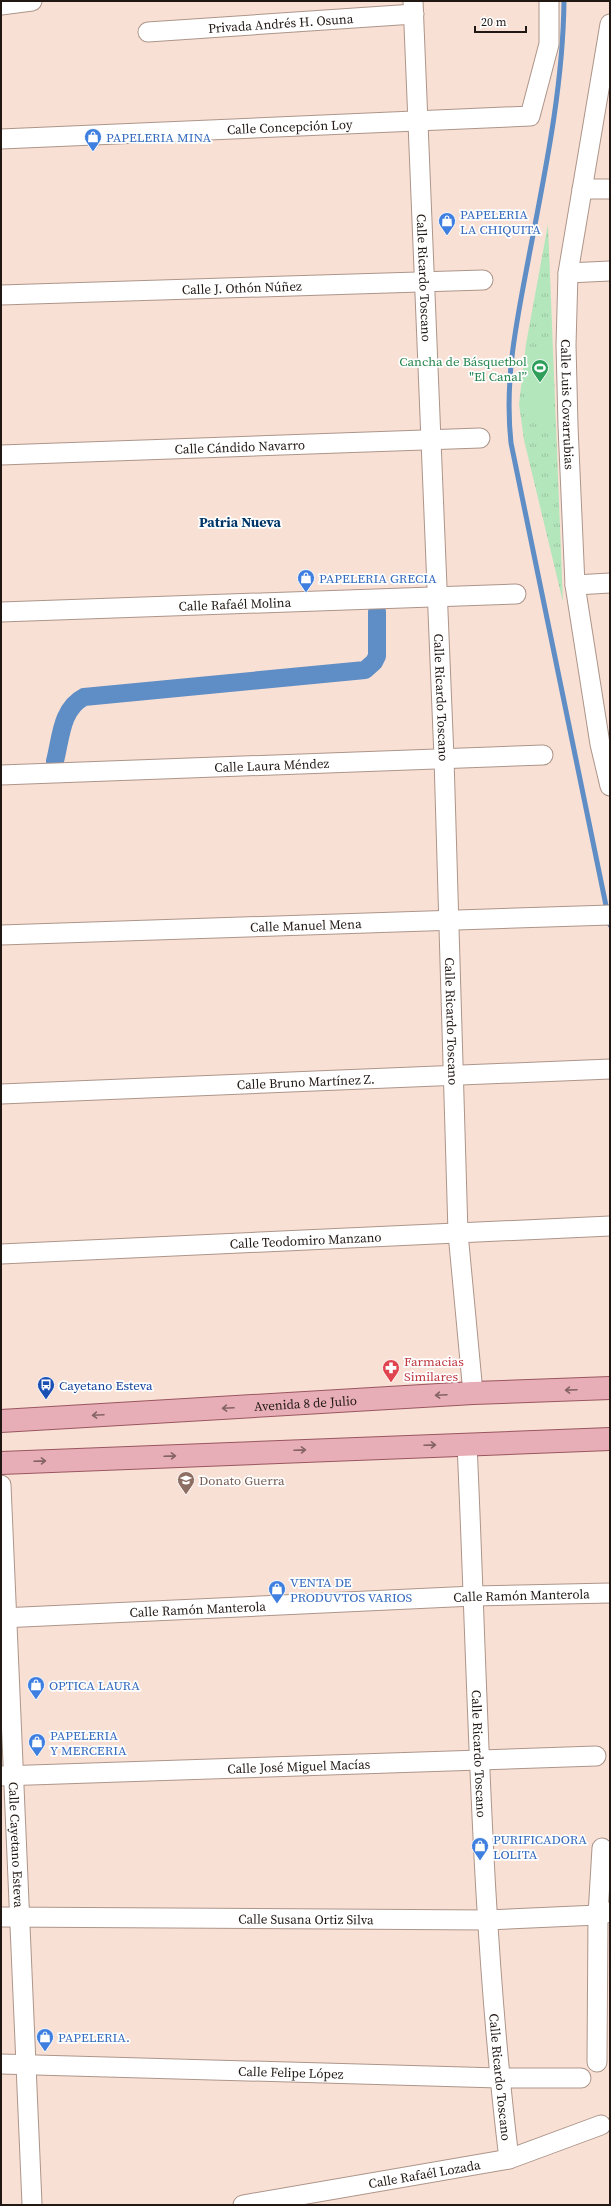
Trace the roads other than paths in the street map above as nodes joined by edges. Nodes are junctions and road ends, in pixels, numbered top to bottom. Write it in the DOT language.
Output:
graph roads {
  1 [pos="32,1"];
  2 [pos="549,1"];
  3 [pos="1,5"];
  4 [pos="414,7"];
  5 [pos="610,24"];
  6 [pos="148,32"];
  7 [pos="602,107"];
  8 [pos="417,121"];
  9 [pos="1,139"];
  10 [pos="582,189"];
  11 [pos="610,189"];
  12 [pos="610,271"];
  13 [pos="568,272"];
  14 [pos="483,280"];
  15 [pos="424,282"];
  16 [pos="1,295"];
  17 [pos="480,438"];
  18 [pos="431,440"];
  19 [pos="1,455"];
  20 [pos="610,584"];
  21 [pos="576,585"];
  22 [pos="516,594"];
  23 [pos="438,597"];
  24 [pos="1,612"];
  25 [pos="605,744"];
  26 [pos="543,755"];
  27 [pos="444,758"];
  28 [pos="1,775"];
  29 [pos="610,786"];
  30 [pos="610,914"];
  31 [pos="449,919"];
  32 [pos="1,935"];
  33 [pos="610,1069"];
  34 [pos="455,1074"];
  35 [pos="1,1094"];
  36 [pos="610,1226"];
  37 [pos="458,1233"];
  38 [pos="1,1254"];
  39 [pos="610,1388"];
  40 [pos="473,1393"];
  41 [pos="1,1421"];
  42 [pos="610,1439"];
  43 [pos="467,1444"];
  44 [pos="1,1463"];
  45 [pos="1,1485"];
  46 [pos="610,1593"];
  47 [pos="474,1596"];
  48 [pos="4,1618"];
  49 [pos="596,1756"];
  50 [pos="481,1759"];
  51 [pos="7,1776"];
  52 [pos="602,1848"];
  53 [pos="604,1914"];
  54 [pos="20,1916"];
  55 [pos="1,1917"];
  56 [pos="487,1920"];
  57 [pos="597,2062"];
  58 [pos="1,2064"];
  59 [pos="26,2066"];
  60 [pos="500,2078"];
  61 [pos="581,2078"];
  62 [pos="600,2125"];
  63 [pos="509,2158"];
  64 [pos="32,2204"];
  65 [pos="243,2205"];
  1 -- 3 [label="street"];
  2 -- 8 [label="street, Calle Concepción Loy"];
  4 -- 6 [label="street, Privada Andrés H. Osuna"];
  4 -- 8 [label="street, Calle Ricardo Toscano"];
  5 -- 7 [label="street, Calle Luis Covarrubias"];
  7 -- 10 [label="street, Calle Luis Covarrubias"];
  8 -- 9 [label="street, Calle Concepción Loy"];
  8 -- 15 [label="street, Calle Ricardo Toscano"];
  10 -- 11 [label="street"];
  10 -- 13 [label="street, Calle Luis Covarrubias"];
  12 -- 13 [label="street"];
  13 -- 21 [label="street, Calle Luis Covarrubias"];
  14 -- 15 [label="street, Calle J. Othón Núñez"];
  15 -- 16 [label="street, Calle J. Othón Núñez"];
  15 -- 18 [label="street, Calle Ricardo Toscano"];
  17 -- 18 [label="street, Calle Cándido Navarro"];
  18 -- 19 [label="street, Calle Cándido Navarro"];
  18 -- 23 [label="street, Calle Ricardo Toscano"];
  20 -- 21 [label="street"];
  21 -- 25 [label="street, Calle Luis Covarrubias"];
  22 -- 23 [label="street, Calle Rafaél Molina"];
  23 -- 24 [label="street, Calle Rafaél Molina"];
  23 -- 27 [label="street, Calle Ricardo Toscano"];
  25 -- 29 [label="street, Calle Luis Covarrubias"];
  26 -- 27 [label="street, Calle Laura Méndez"];
  27 -- 28 [label="street, Calle Laura Méndez"];
  27 -- 31 [label="street, Calle Ricardo Toscano"];
  30 -- 31 [label="street, Calle Manuel Mena"];
  31 -- 32 [label="street, Calle Manuel Mena"];
  31 -- 34 [label="street, Calle Ricardo Toscano"];
  33 -- 34 [label="street, Calle Bruno Martínez Z."];
  34 -- 35 [label="street, Calle Bruno Martínez Z."];
  34 -- 37 [label="street, Calle Ricardo Toscano"];
  36 -- 37 [label="street, Calle Teodomiro Manzano"];
  37 -- 38 [label="street, Calle Teodomiro Manzano"];
  37 -- 40 [label="street, Calle Ricardo Toscano"];
  39 -- 40 [label="main road, Avenida 8 de Julio, one-way"];
  40 -- 41 [label="main road, Avenida 8 de Julio, one-way"];
  42 -- 43 [label="main road"];
  44 -- 43 [label="main road, one-way"];
  43 -- 47 [label="street, Calle Ricardo Toscano"];
  45 -- 48 [label="street, Calle Cayetano Esteva"];
  46 -- 47 [label="street, Calle Ramón Manterola"];
  47 -- 48 [label="street, Calle Ramón Manterola"];
  47 -- 50 [label="street, Calle Ricardo Toscano"];
  48 -- 51 [label="street, Calle Cayetano Esteva"];
  49 -- 50 [label="street, Calle José Miguel Macías"];
  50 -- 51 [label="street, Calle José Miguel Macías"];
  50 -- 56 [label="street, Calle Ricardo Toscano"];
  51 -- 54 [label="street, Calle Cayetano Esteva"];
  52 -- 53 [label="street"];
  53 -- 56 [label="street, Calle Susana Ortiz Silva"];
  53 -- 57 [label="street"];
  54 -- 55 [label="street, Calle Susana Ortiz Silva"];
  54 -- 56 [label="street, Calle Susana Ortiz Silva"];
  54 -- 59 [label="street, Calle Cayetano Esteva"];
  56 -- 60 [label="street, Calle Ricardo Toscano"];
  58 -- 59 [label="street, Calle Felipe López"];
  59 -- 60 [label="street, Calle Felipe López"];
  59 -- 64 [label="street, Calle Cayetano Esteva"];
  60 -- 61 [label="street, Calle Felipe López"];
  60 -- 63 [label="street, Calle Ricardo Toscano"];
  62 -- 63 [label="street, Calle Rafaél Lozada"];
  63 -- 65 [label="street, Calle Rafaél Lozada"];
}
